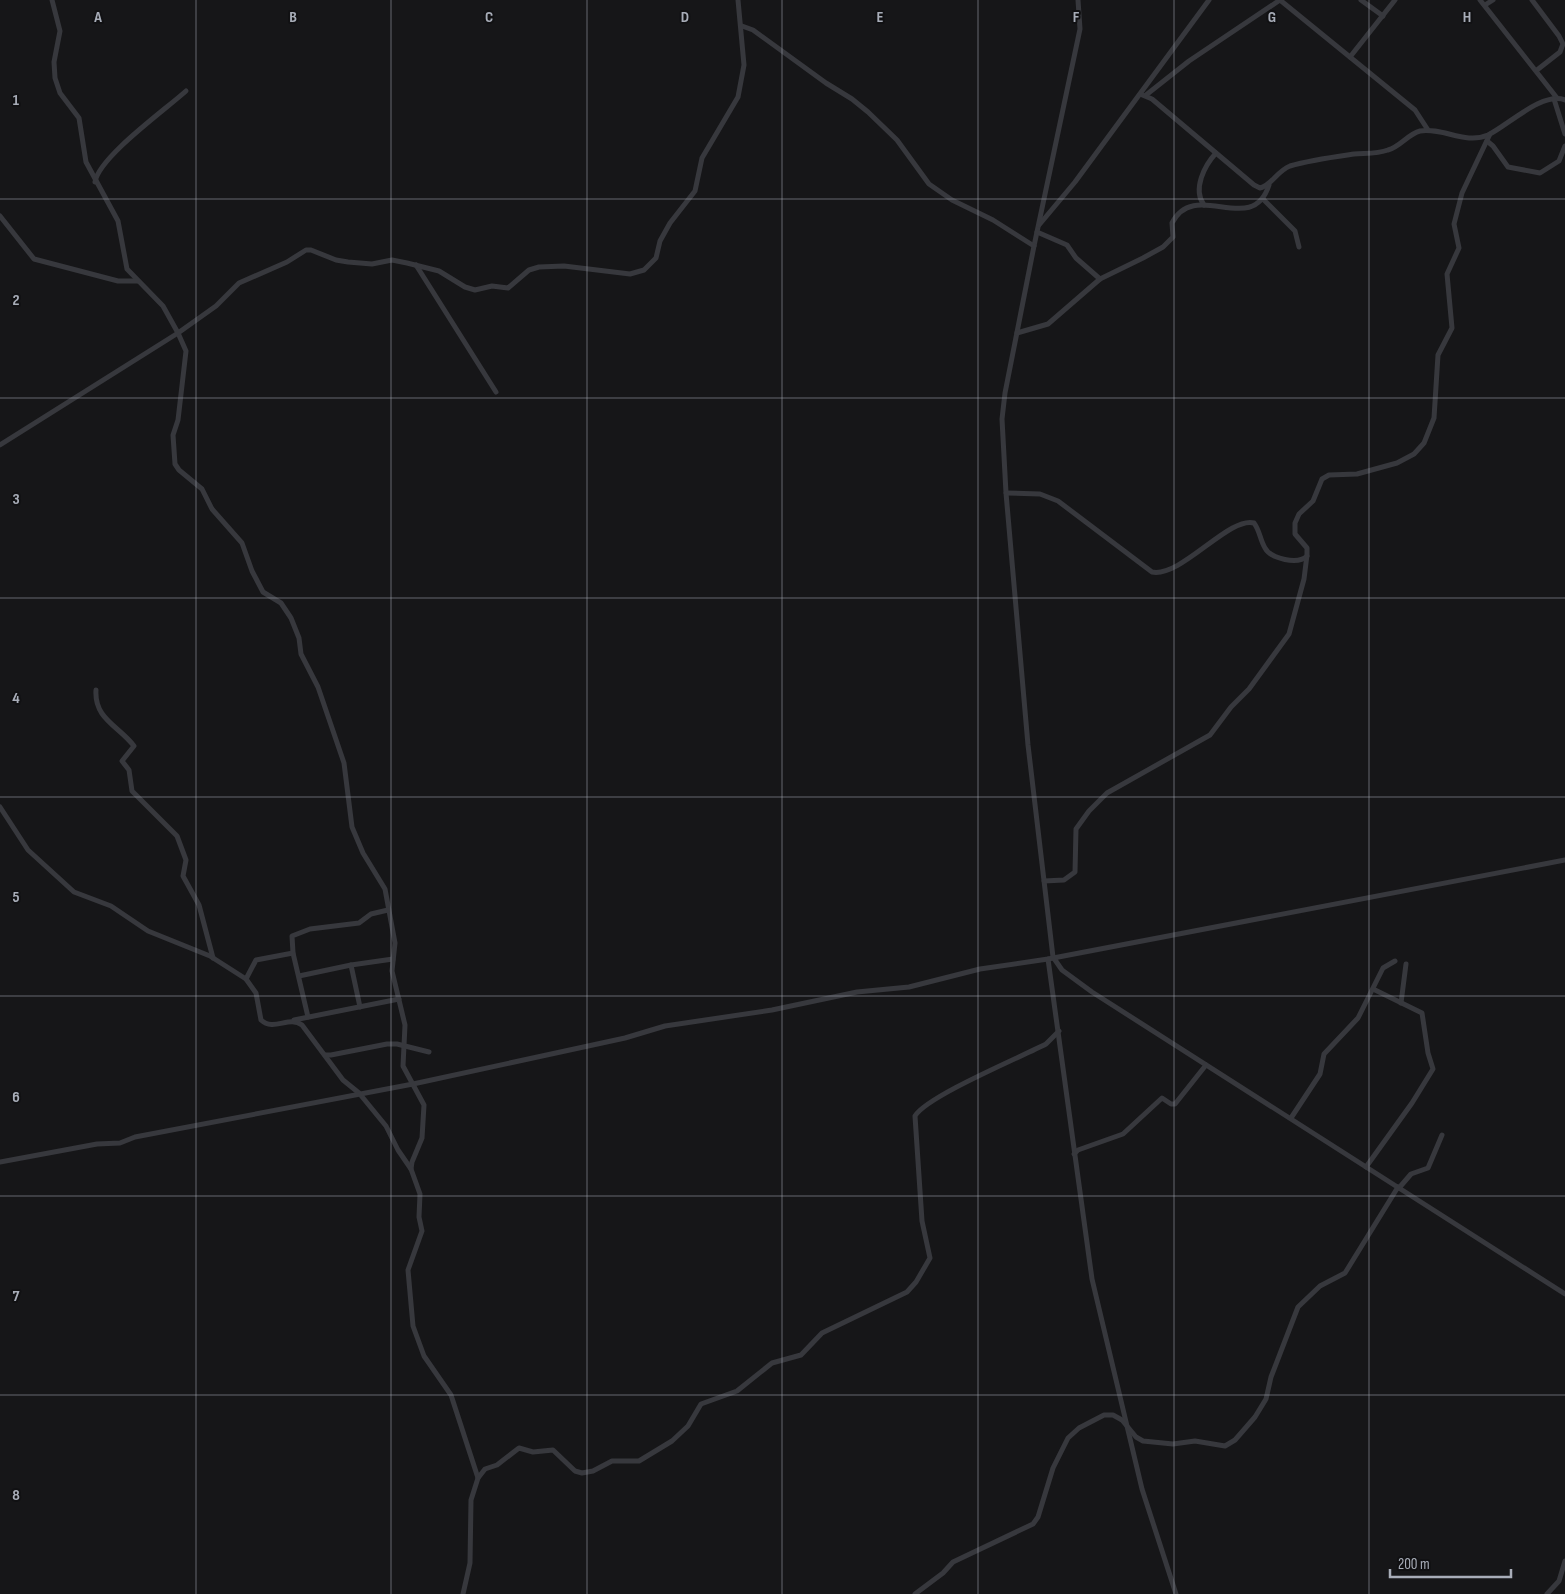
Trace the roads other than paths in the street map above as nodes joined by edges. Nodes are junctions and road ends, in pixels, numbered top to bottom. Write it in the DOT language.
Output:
graph roads {
  1 [pos="52,0"];
  2 [pos="738,0"];
  3 [pos="1078,0"];
  4 [pos="1209,0"];
  5 [pos="1280,0"];
  6 [pos="1361,0"];
  7 [pos="1395,0"];
  8 [pos="1480,0"];
  9 [pos="1493,0"];
  10 [pos="1532,0"];
  11 [pos="1485,5"];
  12 [pos="1382,16"];
  13 [pos="742,26"];
  14 [pos="1350,57"];
  15 [pos="1537,70"];
  16 [pos="186,91"];
  17 [pos="1143,95"];
  18 [pos="1556,98"];
  19 [pos="1565,100"];
  20 [pos="1428,130"];
  21 [pos="1490,134"];
  22 [pos="1565,134"];
  23 [pos="1487,141"];
  24 [pos="1565,146"];
  25 [pos="1216,153"];
  26 [pos="95,182"];
  27 [pos="1269,183"];
  28 [pos="1201,196"];
  29 [pos="1263,199"];
  30 [pos="1204,205"];
  31 [pos="1192,206"];
  32 [pos="0,216"];
  33 [pos="1039,225"];
  34 [pos="1037,232"];
  35 [pos="1034,246"];
  36 [pos="1299,247"];
  37 [pos="415,265"];
  38 [pos="1100,278"];
  39 [pos="138,282"];
  40 [pos="178,333"];
  41 [pos="1017,333"];
  42 [pos="496,392"];
  43 [pos="0,445"];
  44 [pos="1006,492"];
  45 [pos="1307,555"];
  46 [pos="96,690"];
  47 [pos="0,807"];
  48 [pos="1565,860"];
  49 [pos="1044,881"];
  50 [pos="388,910"];
  51 [pos="293,953"];
  52 [pos="213,958"];
  53 [pos="1050,958"];
  54 [pos="393,959"];
  55 [pos="1395,961"];
  56 [pos="1406,964"];
  57 [pos="351,965"];
  58 [pos="299,976"];
  59 [pos="246,979"];
  60 [pos="1373,989"];
  61 [pos="399,999"];
  62 [pos="1401,1002"];
  63 [pos="360,1007"];
  64 [pos="308,1017"];
  65 [pos="293,1020"];
  66 [pos="1059,1031"];
  67 [pos="404,1045"];
  68 [pos="429,1052"];
  69 [pos="325,1055"];
  70 [pos="1206,1064"];
  71 [pos="413,1084"];
  72 [pos="359,1093"];
  73 [pos="1291,1118"];
  74 [pos="1442,1136"];
  75 [pos="1074,1154"];
  76 [pos="3,1162"];
  77 [pos="0,1167"];
  78 [pos="1366,1167"];
  79 [pos="411,1169"];
  80 [pos="1399,1188"];
  81 [pos="1565,1294"];
  82 [pos="1126,1424"];
  83 [pos="478,1478"];
  84 [pos="1565,1561"];
  85 [pos="1565,1578"];
  86 [pos="1559,1581"];
  87 [pos="463,1594"];
  88 [pos="915,1594"];
  89 [pos="1176,1594"];
  90 [pos="1547,1594"];
  1 -- 26 [label="street"];
  2 -- 13 [label="street"];
  3 -- 33 [label="street"];
  4 -- 17 [label="street"];
  5 -- 14 [label="street"];
  5 -- 17 [label="street"];
  6 -- 12 [label="street"];
  7 -- 12 [label="street"];
  8 -- 11 [label="street"];
  9 -- 11 [label="street"];
  10 -- 15 [label="street"];
  11 -- 15 [label="street"];
  12 -- 14 [label="street"];
  13 -- 35 [label="street"];
  13 -- 37 [label="street"];
  14 -- 20 [label="street"];
  15 -- 18 [label="street"];
  16 -- 26 [label="street"];
  17 -- 25 [label="street"];
  17 -- 33 [label="street"];
  18 -- 19 [label="street"];
  18 -- 21 [label="street"];
  18 -- 22 [label="street"];
  20 -- 21 [label="street"];
  20 -- 27 [label="street"];
  21 -- 23 [label="street"];
  23 -- 24 [label="street"];
  23 -- 45 [label="street"];
  25 -- 27 [label="street"];
  25 -- 28 [label="street"];
  26 -- 39 [label="street"];
  27 -- 29 [label="street"];
  28 -- 30 [label="street"];
  28 -- 31 [label="street"];
  29 -- 30 [label="street"];
  29 -- 36 [label="street"];
  30 -- 31 [label="street"];
  31 -- 38 [label="street"];
  32 -- 39 [label="street"];
  33 -- 34 [label="street"];
  34 -- 35 [label="street"];
  34 -- 38 [label="street"];
  35 -- 41 [label="street"];
  37 -- 40 [label="street"];
  37 -- 42 [label="street"];
  38 -- 41 [label="street"];
  39 -- 40 [label="street"];
  40 -- 43 [label="street"];
  40 -- 50 [label="street"];
  41 -- 44 [label="street"];
  44 -- 45 [label="street"];
  44 -- 49 [label="street"];
  45 -- 49 [label="street"];
  46 -- 52 [label="street"];
  47 -- 52 [label="street"];
  48 -- 53 [label="street"];
  49 -- 53 [label="street"];
  50 -- 51 [label="street"];
  50 -- 54 [label="street"];
  51 -- 58 [label="street"];
  51 -- 59 [label="street"];
  52 -- 59 [label="street"];
  53 -- 66 [label="street"];
  53 -- 70 [label="street"];
  53 -- 71 [label="street"];
  54 -- 57 [label="street"];
  54 -- 61 [label="street"];
  55 -- 60 [label="street"];
  56 -- 62 [label="street"];
  57 -- 58 [label="street"];
  57 -- 63 [label="street"];
  58 -- 64 [label="street"];
  59 -- 65 [label="street"];
  60 -- 62 [label="street"];
  60 -- 73 [label="street"];
  61 -- 63 [label="street"];
  61 -- 67 [label="street"];
  62 -- 78 [label="street"];
  63 -- 64 [label="street"];
  64 -- 65 [label="street"];
  65 -- 69 [label="street"];
  66 -- 75 [label="street"];
  66 -- 83 [label="street"];
  67 -- 68 [label="street"];
  67 -- 69 [label="street"];
  67 -- 71 [label="street"];
  69 -- 72 [label="street"];
  70 -- 73 [label="street"];
  70 -- 75 [label="street"];
  71 -- 72 [label="street"];
  71 -- 79 [label="street"];
  72 -- 76 [label="street"];
  72 -- 79 [label="street"];
  73 -- 78 [label="street"];
  74 -- 80 [label="street"];
  75 -- 82 [label="street"];
  76 -- 77 [label="street"];
  78 -- 80 [label="street"];
  79 -- 83 [label="street"];
  80 -- 81 [label="street"];
  80 -- 82 [label="street"];
  82 -- 88 [label="street"];
  82 -- 89 [label="street"];
  83 -- 87 [label="street"];
  84 -- 86 [label="street"];
  85 -- 86 [label="street"];
  86 -- 90 [label="street"];
}
